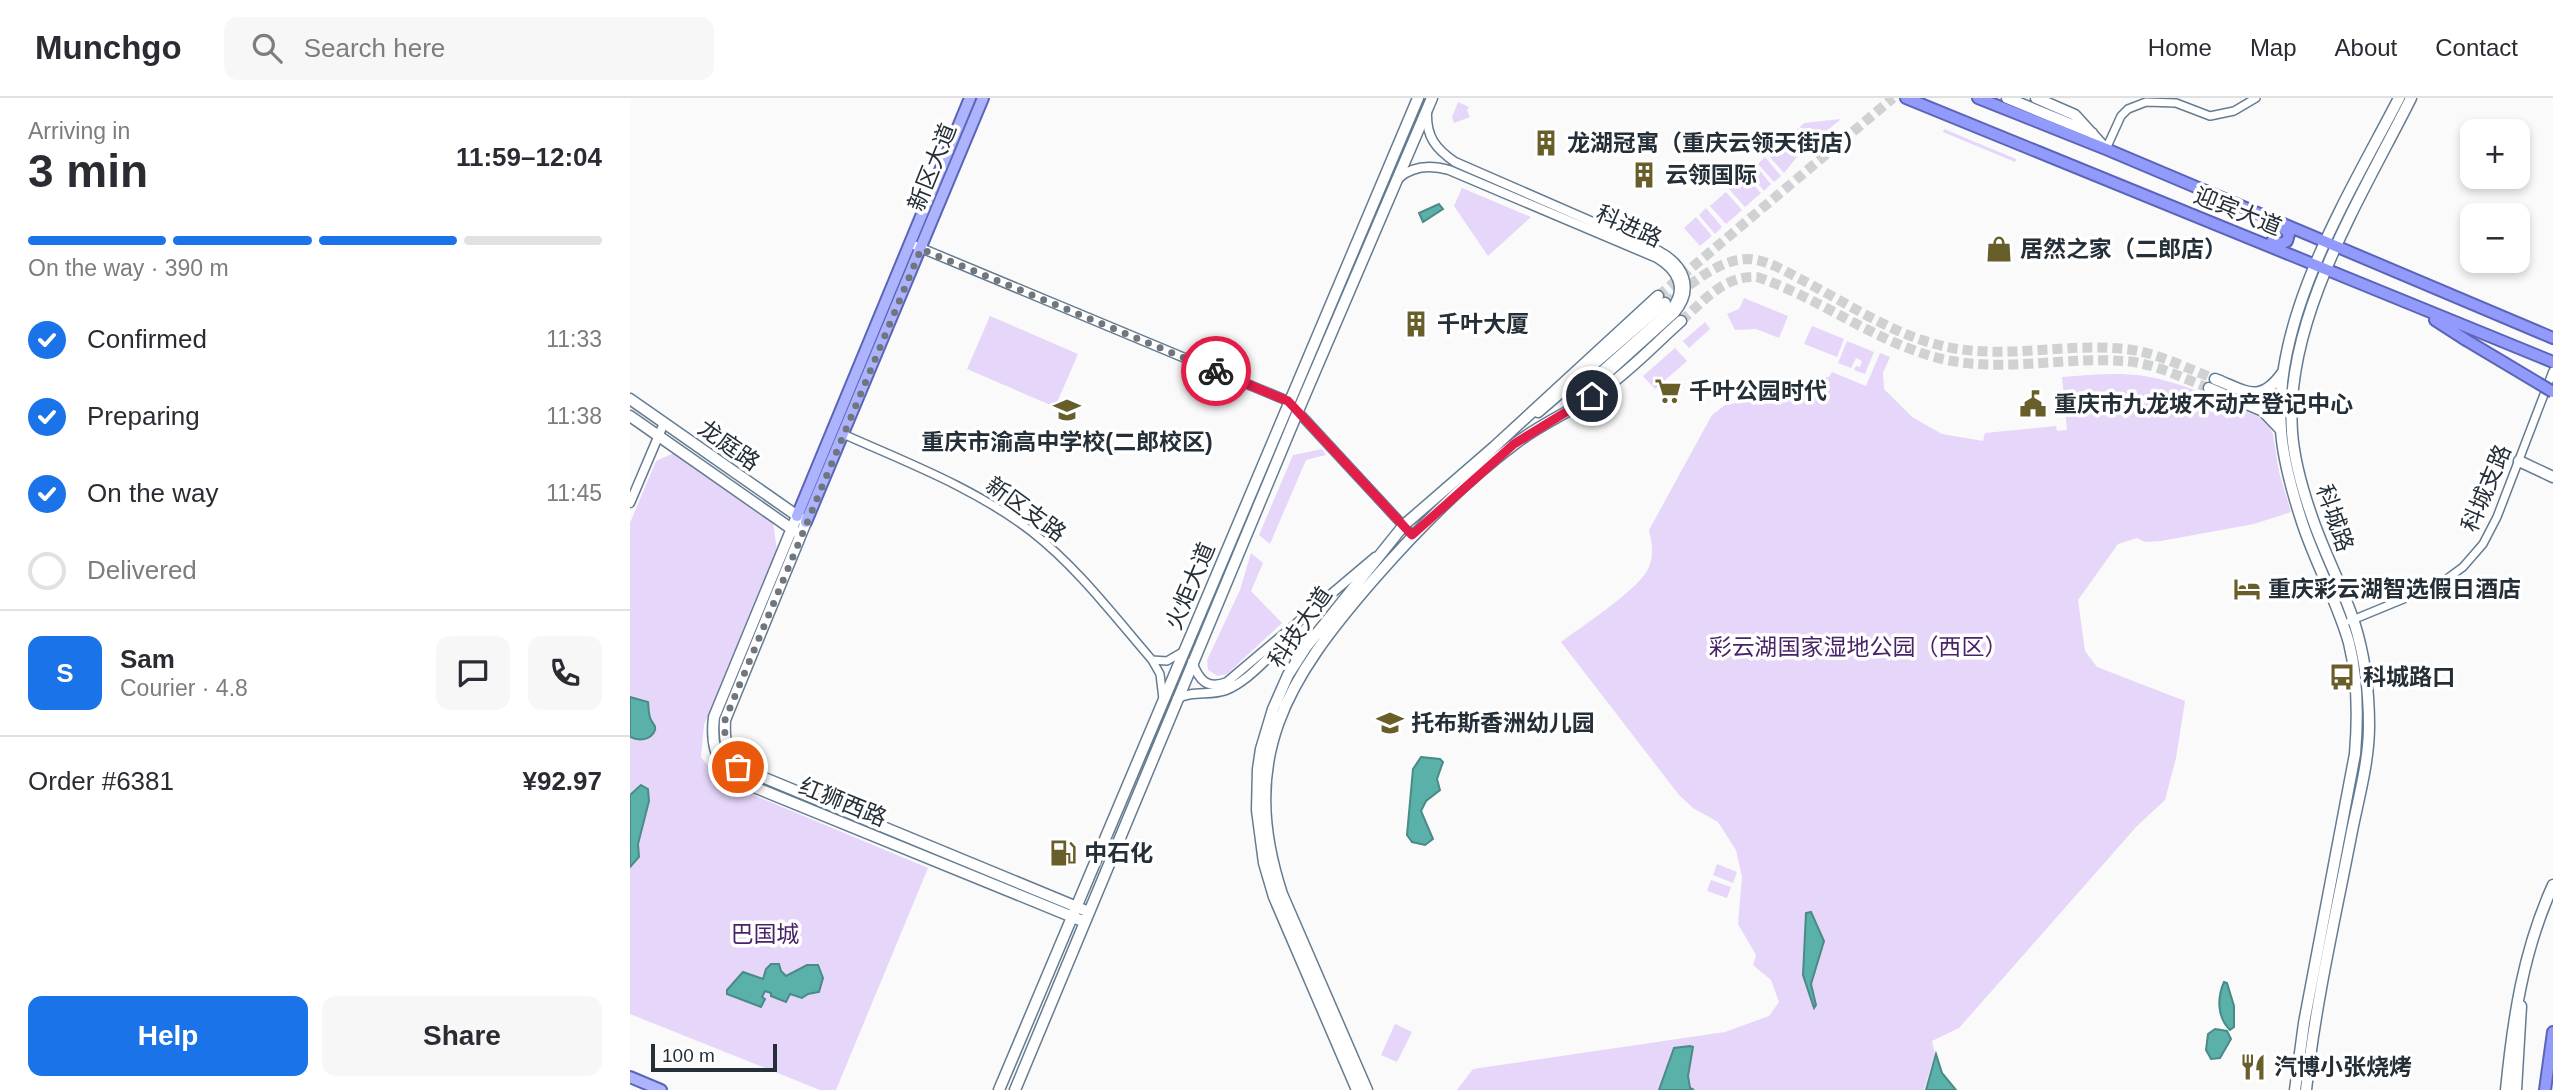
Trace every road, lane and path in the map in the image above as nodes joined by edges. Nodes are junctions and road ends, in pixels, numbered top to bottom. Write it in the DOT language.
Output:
graph roads {
  1 [pos="970,98"];
  2 [pos="983,98"];
  3 [pos="1418,98"];
  4 [pos="1432,98"];
  5 [pos="1906,98"];
  6 [pos="1978,98"];
  7 [pos="2007,98"];
  8 [pos="2036,98"];
  9 [pos="2256,98"];
  10 [pos="2399,98"];
  11 [pos="2411,98"];
  12 [pos="1427,109"];
  13 [pos="2092,132"];
  14 [pos="2106,149"];
  15 [pos="1455,162"];
  16 [pos="1443,169"];
  17 [pos="1397,180"];
  18 [pos="2200,218"];
  19 [pos="2277,222"];
  20 [pos="2325,242"];
  21 [pos="910,244"];
  22 [pos="2336,247"];
  23 [pos="921,249"];
  24 [pos="2315,265"];
  25 [pos="2326,270"];
  26 [pos="2415,306"];
  27 [pos="1681,321"];
  28 [pos="2553,335"];
  29 [pos="2553,362"];
  30 [pos="2285,369"];
  31 [pos="2553,371"];
  32 [pos="2215,379"];
  33 [pos="2209,388"];
  34 [pos="2553,392"];
  35 [pos="1559,396"];
  36 [pos="630,399"];
  37 [pos="1288,401"];
  38 [pos="1297,411"];
  39 [pos="1565,411"];
  40 [pos="630,416"];
  41 [pos="664,423"];
  42 [pos="2281,430"];
  43 [pos="843,434"];
  44 [pos="658,436"];
  45 [pos="1494,447"];
  46 [pos="2519,461"];
  47 [pos="2553,477"];
  48 [pos="630,503"];
  49 [pos="801,519"];
  50 [pos="1404,525"];
  51 [pos="791,529"];
  52 [pos="801,535"];
  53 [pos="1412,535"];
  54 [pos="1383,550"];
  55 [pos="2354,620"];
  56 [pos="2343,624"];
  57 [pos="1331,630"];
  58 [pos="1313,637"];
  59 [pos="1280,646"];
  60 [pos="1184,650"];
  61 [pos="1152,660"];
  62 [pos="1192,662"];
  63 [pos="1293,667"];
  64 [pos="1163,699"];
  65 [pos="1177,699"];
  66 [pos="2553,885"];
  67 [pos="1074,912"];
  68 [pos="1087,917"];
  69 [pos="2525,964"];
  70 [pos="2553,1032"];
  71 [pos="630,1077"];
  72 [pos="661,1090"];
  73 [pos="999,1090"];
  74 [pos="1015,1090"];
  75 [pos="1357,1090"];
  76 [pos="1367,1090"];
  77 [pos="2295,1090"];
  78 [pos="2306,1090"];
  79 [pos="2505,1090"];
  80 [pos="2516,1090"];
  81 [pos="2546,1090"];
  1 -- 21 [label="main road, 新区大道"];
  2 -- 23 [label="main road, 新区大道"];
  3 -- 37 [label="main road, 火炬大道"];
  4 -- 12 [label="main road, 火炬大道"];
  5 -- 18 [label="highway, 迎宾大道"];
  6 -- 14 [label="highway, 迎宾大道"];
  7 -- 13 [label="main road"];
  8 -- 13 [label="main road"];
  9 -- 14 [label="street"];
  10 -- 20 [label="main road, 科城路"];
  11 -- 22 [label="main road, 科城路"];
  12 -- 15 [label="street"];
  12 -- 17 [label="main road, 火炬大道"];
  13 -- 14 [label="main road"];
  14 -- 19 [label="highway, 迎宾大道"];
  15 -- 16 [label="street"];
  15 -- 39 [label="street"];
  16 -- 17 [label="street, 科进路"];
  16 -- 35 [label="street, 科进路"];
  17 -- 38 [label="main road, 火炬大道"];
  18 -- 19 [label="highway"];
  18 -- 24 [label="highway, 迎宾大道"];
  19 -- 20 [label="highway, 迎宾大道"];
  20 -- 22 [label="highway, 迎宾大道"];
  20 -- 24 [label="main road, 科城路"];
  21 -- 23 [label="street"];
  21 -- 49 [label="main road, 新区大道"];
  22 -- 25 [label="main road, 科城路"];
  22 -- 28 [label="highway, 迎宾大道"];
  23 -- 37 [label="street"];
  23 -- 43 [label="main road, 新区大道"];
  24 -- 25 [label="highway, 迎宾大道"];
  24 -- 30 [label="main road, 科城路"];
  25 -- 26 [label="highway, 迎宾大道"];
  25 -- 55 [label="main road, 科城路"];
  26 -- 29 [label="highway, 迎宾大道"];
  26 -- 34 [label="highway, bridge"];
  27 -- 39 [label="main road, 科技大道"];
  30 -- 32 [label="main road"];
  30 -- 42 [label="main road, 科城路"];
  31 -- 46 [label="street, 科城支路"];
  33 -- 42 [label="main road"];
  35 -- 45 [label="main road"];
  35 -- 45 [label="main road, 科技大道"];
  36 -- 41 [label="main road, 龙庭路"];
  37 -- 38 [label="street"];
  37 -- 60 [label="main road, 火炬大道"];
  38 -- 50 [label="street"];
  38 -- 62 [label="main road, 火炬大道"];
  39 -- 53 [label="main road, 科技大道"];
  40 -- 44 [label="main road, 龙庭路"];
  41 -- 44 [label="street"];
  41 -- 49 [label="main road, 龙庭路"];
  42 -- 56 [label="main road, 科城路"];
  43 -- 49 [label="main road, 新区大道"];
  43 -- 61 [label="street, 新区支路"];
  44 -- 48 [label="street"];
  44 -- 51 [label="main road, 龙庭路"];
  45 -- 50 [label="main road, 科技大道"];
  46 -- 47 [label="main road"];
  46 -- 55 [label="street, 科城支路"];
  49 -- 51 [label="main road, 红狮西路"];
  49 -- 52 [label="main road, 红狮西路"];
  50 -- 53 [label="street"];
  50 -- 54 [label="main road, 科技大道"];
  51 -- 52 [label="main road, 龙庭路"];
  51 -- 67 [label="main road, 红狮西路"];
  52 -- 67 [label="main road, 红狮西路"];
  53 -- 57 [label="main road, 科技大道"];
  54 -- 58 [label="main road, 科技大道"];
  54 -- 62 [label="street"];
  55 -- 56 [label="street, 科城支路"];
  55 -- 78 [label="main road, 科城路"];
  56 -- 77 [label="main road, 科城路"];
  57 -- 58 [label="street"];
  57 -- 76 [label="main road, 科技大道"];
  58 -- 59 [label="street"];
  58 -- 63 [label="main road, 科技大道"];
  59 -- 63 [label="main road"];
  59 -- 65 [label="street"];
  60 -- 61 [label="street"];
  60 -- 64 [label="main road, 火炬大道"];
  61 -- 64 [label="street"];
  62 -- 65 [label="main road, 火炬大道"];
  63 -- 75 [label="main road, 科技大道"];
  64 -- 67 [label="main road, 火炬大道"];
  65 -- 68 [label="main road, 火炬大道"];
  66 -- 69 [label="main road"];
  67 -- 68 [label="main road, 红狮西路"];
  67 -- 73 [label="main road, 火炬大道"];
  68 -- 74 [label="main road, 火炬大道"];
  69 -- 79 [label="main road"];
  69 -- 80 [label="main road"];
  70 -- 81 [label="highway"];
  71 -- 72 [label="main road"];
}
